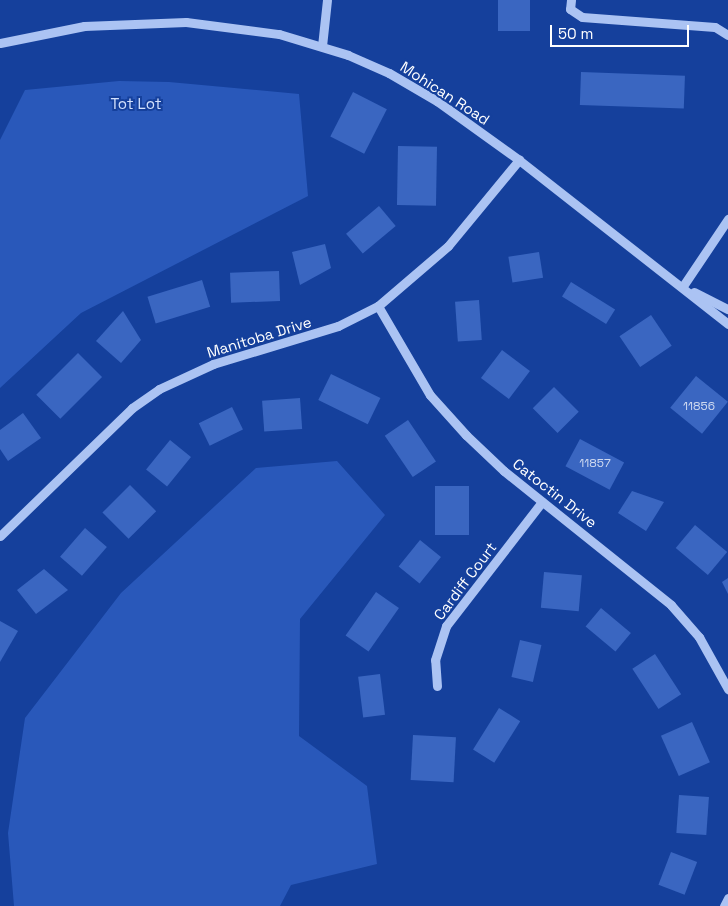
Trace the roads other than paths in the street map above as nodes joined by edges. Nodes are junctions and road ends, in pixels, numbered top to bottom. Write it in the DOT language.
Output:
graph roads {
  1 [pos="327,0"];
  2 [pos="570,0"];
  3 [pos="728,35"];
  4 [pos="0,43"];
  5 [pos="322,46"];
  6 [pos="519,160"];
  7 [pos="728,219"];
  8 [pos="683,286"];
  9 [pos="378,306"];
  10 [pos="728,309"];
  11 [pos="728,324"];
  12 [pos="542,502"];
  13 [pos="0,536"];
  14 [pos="438,686"];
  15 [pos="728,689"];
  16 [pos="728,898"];
  17 [pos="724,906"];
  1 -- 5 [label="street"];
  2 -- 3 [label="street"];
  4 -- 5 [label="street, Mohican Road"];
  5 -- 6 [label="street, Mohican Road"];
  6 -- 8 [label="street, Mohican Road"];
  6 -- 9 [label="street, Manitoba Drive"];
  7 -- 8 [label="street"];
  8 -- 10 [label="street, Mohican Road"];
  8 -- 11 [label="street, Mohican Road"];
  9 -- 12 [label="street, Catoctin Drive"];
  9 -- 13 [label="street, Manitoba Drive"];
  12 -- 14 [label="street, Cardiff Court"];
  12 -- 15 [label="street, Catoctin Drive"];
  16 -- 17 [label="street"];
}
